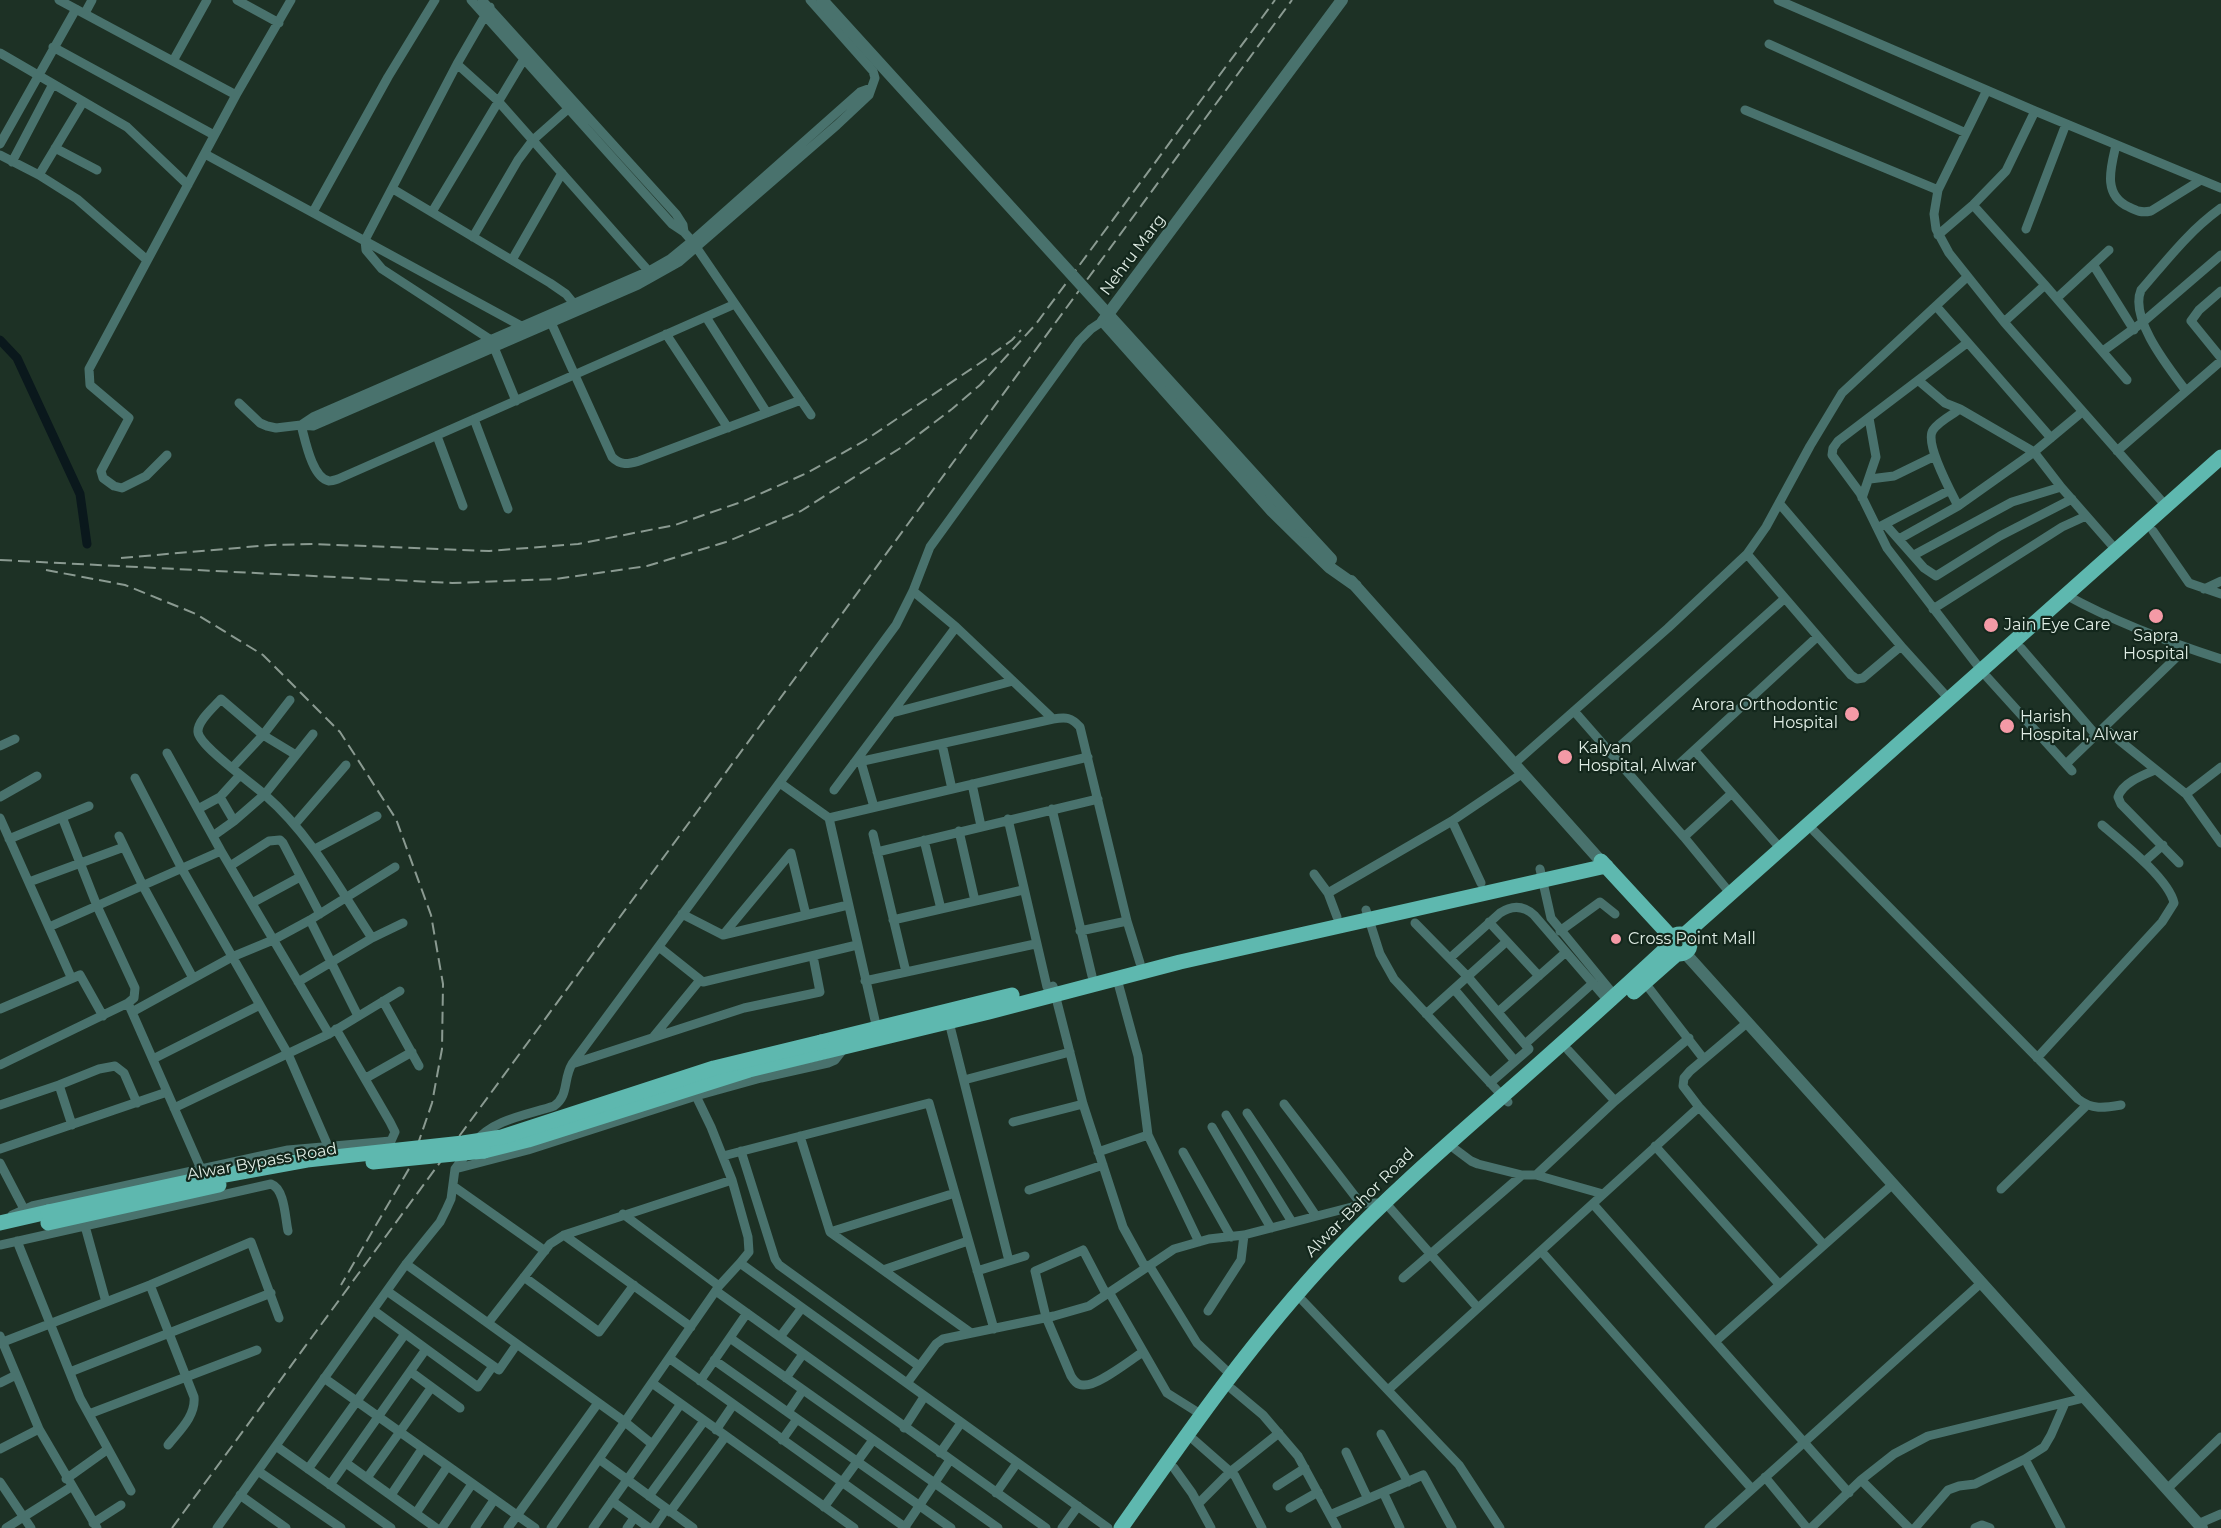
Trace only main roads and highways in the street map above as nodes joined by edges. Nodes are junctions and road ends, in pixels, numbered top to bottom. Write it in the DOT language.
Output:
graph roads {
  1 [pos="2221,457"];
  2 [pos="2221,470"];
  3 [pos="2071,598"];
  4 [pos="1984,673"];
  5 [pos="1542,874"];
  6 [pos="1368,915"];
  7 [pos="1265,938"];
  8 [pos="1679,944"];
  9 [pos="1052,989"];
  10 [pos="823,1047"];
  11 [pos="1505,1099"];
  12 [pos="1387,1205"];
  13 [pos="48,1217"];
  14 [pos="1,1226"];
  15 [pos="1231,1382"];
  16 [pos="1121,1528"];
  17 [pos="1130,1528"];
  1 -- 3 [label="main road"];
  2 -- 3 [label="main road"];
  3 -- 4 [label="main road"];
  3 -- 4 [label="main road"];
  4 -- 8 [label="main road"];
  4 -- 8 [label="main road"];
  5 -- 6 [label="main road"];
  5 -- 6 [label="main road"];
  5 -- 8 [label="main road"];
  6 -- 7 [label="main road"];
  6 -- 7 [label="main road"];
  7 -- 9 [label="main road"];
  7 -- 9 [label="main road"];
  8 -- 11 [label="main road, Alwar-Bahor Road"];
  8 -- 11 [label="main road, Alwar-Bahor Road"];
  9 -- 10 [label="main road"];
  9 -- 10 [label="main road"];
  10 -- 13 [label="main road, bridge"];
  10 -- 13 [label="main road, Alwar Bypass Road, bridge"];
  11 -- 12 [label="main road, Alwar-Bahor Road"];
  11 -- 12 [label="main road, Alwar-Bahor Road"];
  12 -- 15 [label="main road, Alwar-Bahor Road"];
  12 -- 15 [label="main road, Alwar-Bahor Road"];
  13 -- 14 [label="main road"];
  15 -- 16 [label="main road, Alwar-Bahor Road"];
  15 -- 17 [label="main road, Alwar-Bahor Road"];
}
